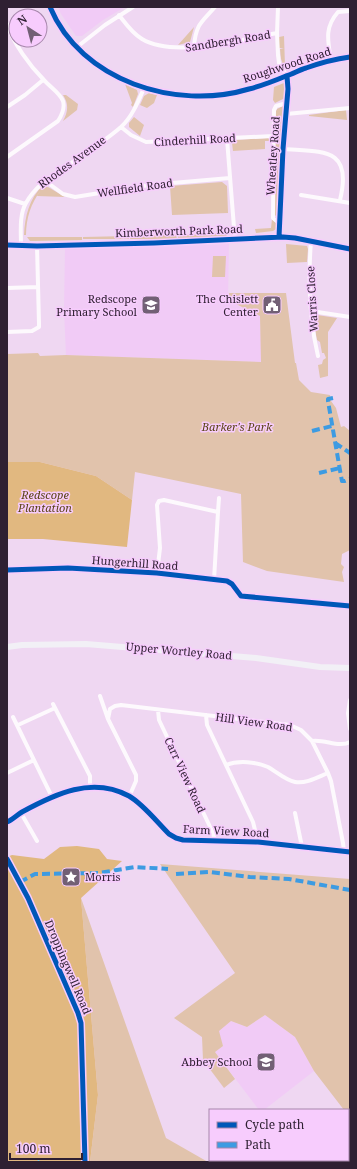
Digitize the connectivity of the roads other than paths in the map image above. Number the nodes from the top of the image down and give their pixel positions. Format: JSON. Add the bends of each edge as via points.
{"nodes":[{"id":1,"x":50,"y":7,"type":"edge"},
{"id":2,"x":133,"y":7,"type":"edge"},
{"id":3,"x":215,"y":7,"type":"edge"},
{"id":4,"x":278,"y":7,"type":"edge"},
{"id":5,"x":350,"y":11,"type":"edge"},
{"id":6,"x":119,"y":15,"type":"junction"},
{"id":7,"x":7,"y":24,"type":"edge"},
{"id":8,"x":277,"y":33,"type":"junction"},
{"id":9,"x":194,"y":46,"type":"junction"},
{"id":10,"x":77,"y":47,"type":"junction"},
{"id":11,"x":350,"y":57,"type":"edge"},
{"id":12,"x":330,"y":60,"type":"junction"},
{"id":13,"x":287,"y":76,"type":"junction"},
{"id":14,"x":43,"y":80,"type":"junction"},
{"id":15,"x":144,"y":88,"type":"junction"},
{"id":16,"x":287,"y":103,"type":"junction"},
{"id":17,"x":7,"y":107,"type":"edge"},
{"id":18,"x":350,"y":108,"type":"edge"},
{"id":19,"x":286,"y":114,"type":"junction"},
{"id":20,"x":121,"y":127,"type":"junction"},
{"id":21,"x":273,"y":136,"type":"junction"},
{"id":22,"x":227,"y":138,"type":"junction"},
{"id":23,"x":283,"y":149,"type":"junction"},
{"id":24,"x":7,"y":157,"type":"edge"},
{"id":25,"x":230,"y":178,"type":"junction"},
{"id":26,"x":44,"y":180,"type":"junction"},
{"id":27,"x":302,"y":195,"type":"dead end"},
{"id":28,"x":7,"y":198,"type":"edge"},
{"id":29,"x":340,"y":200,"type":"junction"},
{"id":30,"x":350,"y":202,"type":"edge"},
{"id":31,"x":25,"y":204,"type":"junction"},
{"id":32,"x":279,"y":223,"type":"junction"},
{"id":33,"x":279,"y":237,"type":"junction"},
{"id":34,"x":235,"y":240,"type":"junction"},
{"id":35,"x":311,"y":241,"type":"junction"},
{"id":36,"x":7,"y":245,"type":"edge"},
{"id":37,"x":21,"y":245,"type":"junction"},
{"id":38,"x":37,"y":246,"type":"junction"},
{"id":39,"x":350,"y":249,"type":"edge"},
{"id":40,"x":38,"y":287,"type":"junction"},
{"id":41,"x":7,"y":288,"type":"edge"},
{"id":42,"x":311,"y":311,"type":"junction"},
{"id":43,"x":350,"y":317,"type":"edge"},
{"id":44,"x":7,"y":332,"type":"edge"},
{"id":45,"x":318,"y":356,"type":"dead end"},
{"id":46,"x":219,"y":498,"type":"dead end"},
{"id":47,"x":218,"y":512,"type":"junction"},
{"id":48,"x":7,"y":570,"type":"edge"},
{"id":49,"x":157,"y":573,"type":"junction"},
{"id":50,"x":214,"y":580,"type":"junction"},
{"id":51,"x":350,"y":606,"type":"edge"},
{"id":52,"x":7,"y":647,"type":"edge"},
{"id":53,"x":350,"y":668,"type":"edge"},
{"id":54,"x":100,"y":696,"type":"dead end"},
{"id":55,"x":350,"y":700,"type":"edge"},
{"id":56,"x":158,"y":710,"type":"junction"},
{"id":57,"x":206,"y":715,"type":"junction"},
{"id":58,"x":13,"y":717,"type":"dead end"},
{"id":59,"x":108,"y":719,"type":"junction"},
{"id":60,"x":18,"y":725,"type":"junction"},
{"id":61,"x":350,"y":730,"type":"edge"},
{"id":62,"x":312,"y":741,"type":"junction"},
{"id":63,"x":350,"y":742,"type":"edge"},
{"id":64,"x":34,"y":760,"type":"junction"},
{"id":65,"x":226,"y":765,"type":"junction"},
{"id":66,"x":7,"y":772,"type":"edge"},
{"id":67,"x":328,"y":773,"type":"junction"},
{"id":68,"x":90,"y":787,"type":"junction"},
{"id":69,"x":52,"y":797,"type":"junction"},
{"id":70,"x":129,"y":797,"type":"junction"},
{"id":71,"x":21,"y":813,"type":"junction"},
{"id":72,"x":296,"y":813,"type":"dead end"},
{"id":73,"x":7,"y":822,"type":"edge"},
{"id":74,"x":36,"y":841,"type":"dead end"},
{"id":75,"x":215,"y":841,"type":"junction"},
{"id":76,"x":258,"y":842,"type":"junction"},
{"id":77,"x":302,"y":847,"type":"junction"},
{"id":78,"x":344,"y":851,"type":"junction"},
{"id":79,"x":350,"y":852,"type":"edge"},
{"id":80,"x":7,"y":859,"type":"edge"},
{"id":81,"x":85,"y":1162,"type":"edge"}],
"edges":[{"from":1,"to":10,"type":"street","name":"Roughwood Road","via":[[55,19]]},
{"from":2,"to":6,"type":"street"},
{"from":3,"to":9,"type":"street","via":[[195,31]]},
{"from":4,"to":8,"type":"street"},
{"from":5,"to":12,"type":"street","via":[[338,12],[327,30]]},
{"from":6,"to":9,"type":"street","name":"Sandbergh Road","via":[[134,34],[156,46]]},
{"from":6,"to":10,"type":"street"},
{"from":7,"to":14,"type":"street","via":[[25,57]]},
{"from":8,"to":9,"type":"street","name":"Sandbergh Road"},
{"from":8,"to":13,"type":"street","via":[[279,63]]},
{"from":10,"to":15,"type":"street","name":"Roughwood Road","via":[[102,68]]},
{"from":11,"to":12,"type":"street","name":"Roughwood Road"},
{"from":12,"to":13,"type":"street","name":"Roughwood Road"},
{"from":13,"to":15,"type":"street","name":"Roughwood Road","via":[[248,90],[212,96],[176,95]]},
{"from":13,"to":16,"type":"street","name":"Wheatley Road"},
{"from":14,"to":17,"type":"street"},
{"from":14,"to":24,"type":"street","via":[[63,101],[62,115],[58,121]]},
{"from":15,"to":20,"type":"street","name":"Rhodes Avenue","via":[[132,114]]},
{"from":16,"to":19,"type":"street","name":"Wheatley Road"},
{"from":16,"to":21,"type":"street","name":"Wheatley Road","via":[[276,106],[274,110]]},
{"from":18,"to":19,"type":"street"},
{"from":19,"to":23,"type":"street","name":"Wheatley Road"},
{"from":20,"to":22,"type":"street","name":"Cinderhill Road","via":[[146,142]]},
{"from":20,"to":26,"type":"street","name":"Rhodes Avenue"},
{"from":21,"to":22,"type":"street","name":"Cinderhill Road"},
{"from":21,"to":32,"type":"street","name":"Wheatley Road","via":[[273,218]]},
{"from":22,"to":25,"type":"street"},
{"from":23,"to":29,"type":"street","via":[[324,152],[336,158],[344,176]]},
{"from":23,"to":32,"type":"street","name":"Wheatley Road"},
{"from":25,"to":26,"type":"street","name":"Wellfield Road","via":[[149,185],[75,197],[63,194]]},
{"from":25,"to":34,"type":"street"},
{"from":26,"to":31,"type":"street","name":"Rhodes Avenue"},
{"from":27,"to":29,"type":"street"},
{"from":28,"to":31,"type":"street"},
{"from":29,"to":30,"type":"street"},
{"from":31,"to":37,"type":"street","name":"Rhodes Avenue"},
{"from":32,"to":33,"type":"street","name":"Wheatley Road"},
{"from":33,"to":34,"type":"street","name":"Kimberworth Park Road"},
{"from":33,"to":35,"type":"street","name":"Kimberworth Park Road"},
{"from":34,"to":38,"type":"street","name":"Kimberworth Park Road"},
{"from":35,"to":39,"type":"street","name":"Kimberworth Park Road"},
{"from":35,"to":42,"type":"street","name":"Warris Close"},
{"from":36,"to":37,"type":"street","name":"Kimberworth Park Road"},
{"from":37,"to":38,"type":"street","name":"Kimberworth Park Road"},
{"from":38,"to":40,"type":"street"},
{"from":40,"to":41,"type":"street"},
{"from":40,"to":44,"type":"street","via":[[38,327],[32,331]]},
{"from":42,"to":43,"type":"street"},
{"from":42,"to":45,"type":"street","name":"Warris Close"},
{"from":46,"to":47,"type":"street"},
{"from":47,"to":49,"type":"street","via":[[159,501],[157,505],[160,548]]},
{"from":47,"to":50,"type":"street"},
{"from":48,"to":49,"type":"street","name":"Hungerhill Road","via":[[68,568]]},
{"from":49,"to":50,"type":"street","name":"Hungerhill Road"},
{"from":50,"to":51,"type":"street","name":"Hungerhill Road","via":[[232,584],[242,596]]},
{"from":52,"to":53,"type":"main road","name":"Upper Wortley Road","via":[[86,644]]},
{"from":54,"to":59,"type":"street"},
{"from":55,"to":61,"type":"street"},
{"from":56,"to":57,"type":"street","name":"Hill View Road"},
{"from":56,"to":59,"type":"street","name":"Hill View Road","via":[[114,706],[110,709]]},
{"from":56,"to":75,"type":"street","name":"Carr View Road","via":[[159,720]]},
{"from":57,"to":62,"type":"street","name":"Hill View Road","via":[[290,725],[301,730]]},
{"from":57,"to":65,"type":"street","via":[[207,725]]},
{"from":58,"to":60,"type":"street"},
{"from":59,"to":70,"type":"street","via":[[136,775]]},
{"from":60,"to":64,"type":"street"},
{"from":60,"to":68,"type":"street","via":[[54,706],[90,776]]},
{"from":62,"to":63,"type":"street","via":[[322,740],[340,744]]},
{"from":62,"to":67,"type":"street","name":"Hill View Road"},
{"from":64,"to":66,"type":"street"},
{"from":64,"to":69,"type":"street"},
{"from":65,"to":67,"type":"street","via":[[242,762],[261,765],[295,782],[303,782]]},
{"from":65,"to":76,"type":"street","via":[[253,822]]},
{"from":67,"to":78,"type":"street","name":"Hill View Road"},
{"from":68,"to":69,"type":"street","name":"Farm View Road","via":[[64,791]]},
{"from":68,"to":70,"type":"street","name":"Farm View Road","via":[[106,789]]},
{"from":69,"to":71,"type":"street","name":"Farm View Road"},
{"from":70,"to":75,"type":"street","name":"Farm View Road","via":[[176,838]]},
{"from":71,"to":73,"type":"street","name":"Farm View Road"},
{"from":71,"to":74,"type":"street"},
{"from":72,"to":77,"type":"street"},
{"from":75,"to":76,"type":"street","name":"Farm View Road"},
{"from":76,"to":77,"type":"street","name":"Farm View Road"},
{"from":77,"to":78,"type":"street","name":"Farm View Road"},
{"from":78,"to":79,"type":"street","name":"Farm View Road"},
{"from":80,"to":81,"type":"street","name":"Droppingwell Road","via":[[23,887],[78,1013]]}]}
